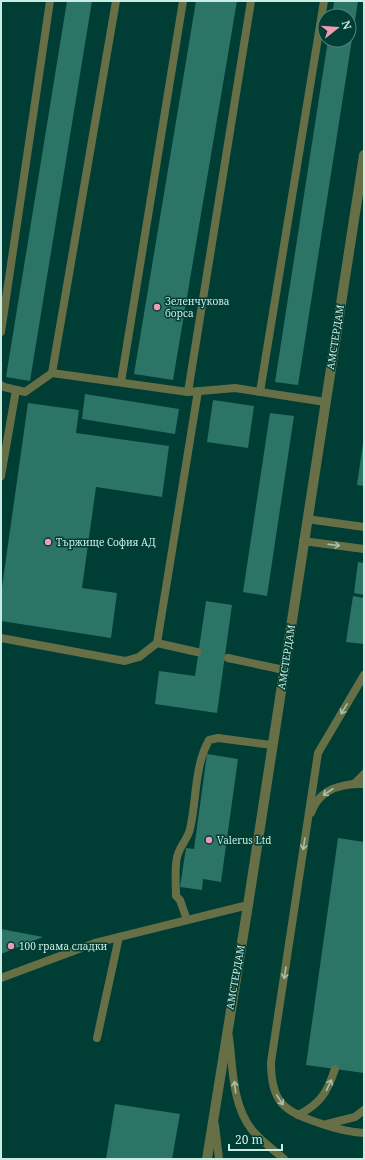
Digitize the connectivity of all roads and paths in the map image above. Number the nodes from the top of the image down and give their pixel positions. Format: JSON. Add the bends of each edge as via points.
{"nodes":[{"id":1,"x":50,"y":1,"type":"edge"},
{"id":2,"x":116,"y":1,"type":"edge"},
{"id":3,"x":183,"y":1,"type":"edge"},
{"id":4,"x":251,"y":1,"type":"edge"},
{"id":5,"x":324,"y":1,"type":"edge"},
{"id":6,"x":364,"y":155,"type":"edge"},
{"id":7,"x":1,"y":332,"type":"edge"},
{"id":8,"x":52,"y":373,"type":"junction"},
{"id":9,"x":121,"y":382,"type":"junction"},
{"id":10,"x":1,"y":385,"type":"edge"},
{"id":11,"x":16,"y":390,"type":"junction"},
{"id":12,"x":198,"y":391,"type":"junction"},
{"id":13,"x":188,"y":392,"type":"junction"},
{"id":14,"x":260,"y":392,"type":"junction"},
{"id":15,"x":325,"y":402,"type":"junction"},
{"id":16,"x":1,"y":476,"type":"edge"},
{"id":17,"x":307,"y":519,"type":"junction"},
{"id":18,"x":364,"y":527,"type":"edge"},
{"id":19,"x":303,"y":541,"type":"junction"},
{"id":20,"x":364,"y":549,"type":"edge"},
{"id":21,"x":1,"y":638,"type":"edge"},
{"id":22,"x":157,"y":643,"type":"junction"},
{"id":23,"x":197,"y":652,"type":"dead end"},
{"id":24,"x":228,"y":658,"type":"dead end"},
{"id":25,"x":284,"y":670,"type":"junction"},
{"id":26,"x":364,"y":675,"type":"edge"},
{"id":27,"x":272,"y":745,"type":"junction"},
{"id":28,"x":364,"y":774,"type":"edge"},
{"id":29,"x":355,"y":783,"type":"junction"},
{"id":30,"x":364,"y":784,"type":"edge"},
{"id":31,"x":308,"y":822,"type":"junction"},
{"id":32,"x":248,"y":905,"type":"junction"},
{"id":33,"x":187,"y":920,"type":"junction"},
{"id":34,"x":119,"y":937,"type":"junction"},
{"id":35,"x":1,"y":978,"type":"edge"},
{"id":36,"x":227,"y":1026,"type":"junction"},
{"id":37,"x":97,"y":1038,"type":"dead end"},
{"id":38,"x":335,"y":1069,"type":"dead end"},
{"id":39,"x":364,"y":1110,"type":"edge"},
{"id":40,"x":213,"y":1116,"type":"junction"},
{"id":41,"x":298,"y":1116,"type":"junction"},
{"id":42,"x":324,"y":1124,"type":"junction"},
{"id":43,"x":364,"y":1128,"type":"edge"},
{"id":44,"x":355,"y":1132,"type":"junction"},
{"id":45,"x":364,"y":1133,"type":"edge"},
{"id":46,"x":207,"y":1159,"type":"edge"},
{"id":47,"x":219,"y":1159,"type":"edge"},
{"id":48,"x":284,"y":1159,"type":"edge"}],
"edges":[{"from":1,"to":7,"type":"lane"},
{"from":2,"to":8,"type":"lane"},
{"from":3,"to":9,"type":"lane"},
{"from":4,"to":13,"type":"lane"},
{"from":5,"to":14,"type":"lane"},
{"from":6,"to":15,"type":"street","name":"АМСТЕРДАМ"},
{"from":8,"to":9,"type":"lane"},
{"from":8,"to":11,"type":"lane","via":[[25,392]]},
{"from":9,"to":13,"type":"lane"},
{"from":10,"to":11,"type":"lane"},
{"from":11,"to":16,"type":"lane"},
{"from":12,"to":13,"type":"lane"},
{"from":12,"to":14,"type":"lane","via":[[235,388]]},
{"from":12,"to":22,"type":"lane"},
{"from":14,"to":15,"type":"lane"},
{"from":15,"to":17,"type":"street","name":"АМСТЕРДАМ"},
{"from":17,"to":18,"type":"lane"},
{"from":17,"to":19,"type":"street","name":"АМСТЕРДАМ"},
{"from":19,"to":20,"type":"lane","one_way":true},
{"from":19,"to":25,"type":"street","name":"АМСТЕРДАМ"},
{"from":21,"to":22,"type":"lane","via":[[125,661],[139,656]]},
{"from":22,"to":23,"type":"lane"},
{"from":24,"to":25,"type":"lane"},
{"from":25,"to":27,"type":"street","name":"АМСТЕРДАМ"},
{"from":26,"to":31,"type":"lane","one_way":true,"via":[[318,753]]},
{"from":27,"to":32,"type":"street","name":"АМСТЕРДАМ"},
{"from":27,"to":33,"type":"lane","via":[[218,738],[209,740],[204,748],[190,831],[178,854],[176,874],[176,896]]},
{"from":28,"to":29,"type":"lane"},
{"from":29,"to":30,"type":"lane"},
{"from":29,"to":31,"type":"lane","one_way":true,"via":[[335,787],[322,796],[313,808]]},
{"from":31,"to":41,"type":"lane","one_way":true,"via":[[271,1062],[273,1087],[285,1107]]},
{"from":32,"to":33,"type":"lane"},
{"from":32,"to":36,"type":"street","name":"АМСТЕРДАМ"},
{"from":33,"to":34,"type":"lane"},
{"from":34,"to":35,"type":"lane","via":[[95,943]]},
{"from":34,"to":37,"type":"lane"},
{"from":36,"to":40,"type":"street","name":"АМСТЕРДАМ"},
{"from":48,"to":36,"type":"lane","one_way":true,"via":[[253,1131],[239,1107]]},
{"from":41,"to":38,"type":"lane","one_way":true,"via":[[317,1104],[325,1094]]},
{"from":39,"to":42,"type":"lane","via":[[355,1117]]},
{"from":40,"to":46,"type":"street","name":"АМСТЕРДАМ"},
{"from":40,"to":47,"type":"lane"},
{"from":41,"to":42,"type":"lane"},
{"from":42,"to":44,"type":"lane"},
{"from":43,"to":44,"type":"lane"},
{"from":44,"to":45,"type":"lane"}]}
